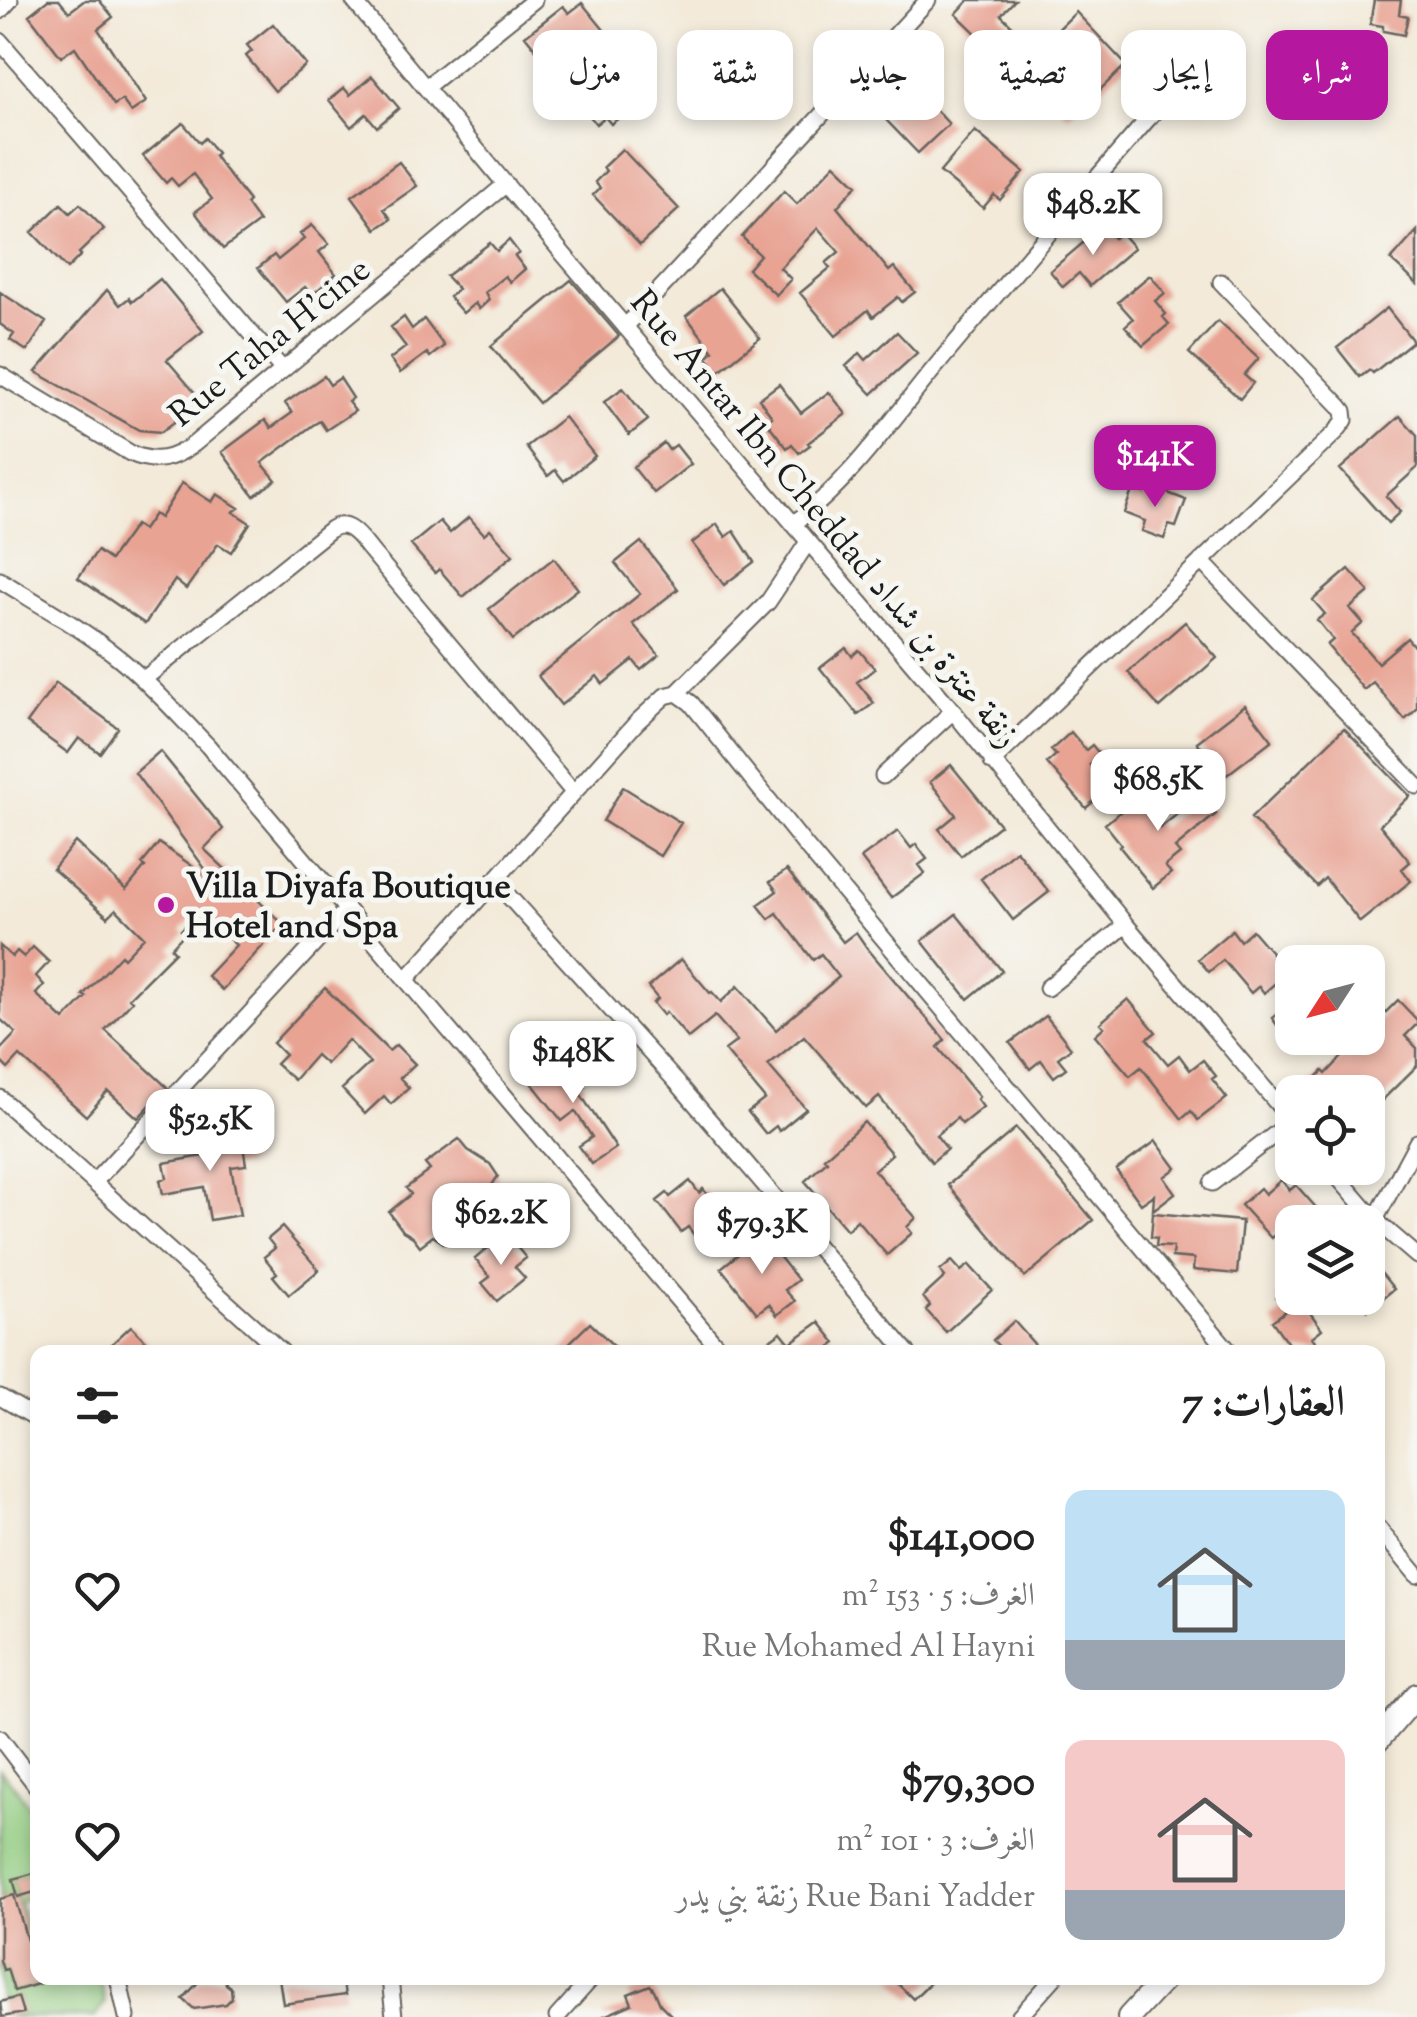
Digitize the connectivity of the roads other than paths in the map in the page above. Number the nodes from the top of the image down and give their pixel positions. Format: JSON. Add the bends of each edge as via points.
{"nodes":[{"id":1,"x":10,"y":0,"type":"edge"},
{"id":2,"x":353,"y":0,"type":"edge"},
{"id":3,"x":534,"y":0,"type":"edge"},
{"id":4,"x":928,"y":0,"type":"edge"},
{"id":5,"x":0,"y":12,"type":"edge"},
{"id":6,"x":0,"y":41,"type":"edge"},
{"id":7,"x":426,"y":87,"type":"junction"},
{"id":8,"x":1148,"y":120,"type":"edge"},
{"id":9,"x":506,"y":184,"type":"junction"},
{"id":10,"x":1221,"y":282,"type":"dead end"},
{"id":11,"x":625,"y":327,"type":"junction"},
{"id":12,"x":282,"y":370,"type":"junction"},
{"id":13,"x":0,"y":375,"type":"edge"},
{"id":14,"x":793,"y":524,"type":"junction"},
{"id":15,"x":808,"y":542,"type":"junction"},
{"id":16,"x":1201,"y":561,"type":"junction"},
{"id":17,"x":0,"y":580,"type":"edge"},
{"id":18,"x":144,"y":679,"type":"junction"},
{"id":19,"x":677,"y":693,"type":"junction"},
{"id":20,"x":953,"y":711,"type":"junction"},
{"id":21,"x":992,"y":762,"type":"junction"},
{"id":22,"x":882,"y":776,"type":"dead end"},
{"id":23,"x":1414,"y":778,"type":"edge"},
{"id":24,"x":573,"y":792,"type":"junction"},
{"id":25,"x":494,"y":880,"type":"junction"},
{"id":26,"x":346,"y":910,"type":"junction"},
{"id":27,"x":1126,"y":924,"type":"junction"},
{"id":28,"x":406,"y":980,"type":"junction"},
{"id":29,"x":1048,"y":988,"type":"dead end"},
{"id":30,"x":0,"y":1098,"type":"edge"},
{"id":31,"x":1275,"y":1101,"type":"edge"},
{"id":32,"x":1275,"y":1134,"type":"edge"},
{"id":33,"x":1417,"y":1142,"type":"edge"},
{"id":34,"x":94,"y":1182,"type":"junction"},
{"id":35,"x":1212,"y":1182,"type":"dead end"},
{"id":36,"x":1345,"y":1185,"type":"edge"},
{"id":37,"x":1362,"y":1205,"type":"edge"},
{"id":38,"x":1383,"y":1205,"type":"edge"},
{"id":39,"x":1385,"y":1229,"type":"edge"},
{"id":40,"x":1417,"y":1256,"type":"edge"},
{"id":41,"x":262,"y":1345,"type":"edge"},
{"id":42,"x":716,"y":1345,"type":"edge"},
{"id":43,"x":902,"y":1345,"type":"edge"},
{"id":44,"x":1224,"y":1345,"type":"edge"},
{"id":45,"x":0,"y":1397,"type":"edge"},
{"id":46,"x":30,"y":1414,"type":"edge"},
{"id":47,"x":1385,"y":1537,"type":"edge"},
{"id":48,"x":1417,"y":1576,"type":"edge"},
{"id":49,"x":1417,"y":1696,"type":"edge"},
{"id":50,"x":1385,"y":1732,"type":"edge"},
{"id":51,"x":0,"y":1738,"type":"edge"},
{"id":52,"x":30,"y":1777,"type":"edge"},
{"id":53,"x":120,"y":1985,"type":"edge"},
{"id":54,"x":391,"y":1985,"type":"edge"},
{"id":55,"x":586,"y":1985,"type":"edge"},
{"id":56,"x":1048,"y":1985,"type":"edge"},
{"id":57,"x":1159,"y":1985,"type":"edge"},
{"id":58,"x":127,"y":2017,"type":"edge"},
{"id":59,"x":394,"y":2017,"type":"edge"},
{"id":60,"x":557,"y":2017,"type":"edge"},
{"id":61,"x":1019,"y":2017,"type":"edge"},
{"id":62,"x":1129,"y":2017,"type":"edge"}],
"edges":[{"from":1,"to":5,"type":"street"},
{"from":2,"to":7,"type":"street","name":"Rue Antar Ibn Cheddad زنقة عنترة بن شداد"},
{"from":3,"to":7,"type":"street"},
{"from":4,"to":11,"type":"street"},
{"from":6,"to":12,"type":"street"},
{"from":7,"to":9,"type":"street","name":"Rue Antar Ibn Cheddad زنقة عنترة بن شداد"},
{"from":8,"to":14,"type":"street","via":[[878,440]]},
{"from":9,"to":11,"type":"street","name":"Rue Antar Ibn Cheddad زنقة عنترة بن شداد"},
{"from":9,"to":12,"type":"street","name":"Rue Taha H'cine"},
{"from":10,"to":16,"type":"street","via":[[1342,408],[1345,420]]},
{"from":11,"to":14,"type":"street","name":"Rue Antar Ibn Cheddad زنقة عنترة بن شداد"},
{"from":12,"to":13,"type":"street","name":"Rue Taha H'cine","via":[[194,444],[158,460],[130,454]]},
{"from":14,"to":15,"type":"street","name":"Rue Antar Ibn Cheddad زنقة عنترة بن شداد"},
{"from":15,"to":19,"type":"street","via":[[768,602]]},
{"from":15,"to":20,"type":"street","name":"Rue Antar Ibn Cheddad زنقة عنترة بن شداد"},
{"from":16,"to":21,"type":"street"},
{"from":16,"to":23,"type":"street"},
{"from":17,"to":18,"type":"street"},
{"from":18,"to":24,"type":"street","via":[[331,530],[347,526]]},
{"from":18,"to":26,"type":"street"},
{"from":19,"to":24,"type":"street","via":[[658,702]]},
{"from":19,"to":44,"type":"street"},
{"from":20,"to":21,"type":"street","name":"Rue Antar Ibn Cheddad زنقة عنترة بن شداد"},
{"from":20,"to":22,"type":"street"},
{"from":21,"to":27,"type":"street","name":"Rue Antar Ibn Cheddad زنقة عنترة بن شداد"},
{"from":24,"to":25,"type":"street"},
{"from":25,"to":28,"type":"street"},
{"from":25,"to":43,"type":"street"},
{"from":26,"to":28,"type":"street"},
{"from":26,"to":34,"type":"street"},
{"from":27,"to":29,"type":"street"},
{"from":27,"to":31,"type":"street","name":"Rue Antar Ibn Cheddad زنقة عنترة بن شداد"},
{"from":28,"to":42,"type":"street"},
{"from":30,"to":34,"type":"street"},
{"from":32,"to":35,"type":"street"},
{"from":33,"to":38,"type":"street"},
{"from":34,"to":41,"type":"street"},
{"from":36,"to":37,"type":"street"},
{"from":39,"to":40,"type":"street"},
{"from":45,"to":46,"type":"street"},
{"from":47,"to":48,"type":"street"},
{"from":49,"to":50,"type":"main road"},
{"from":51,"to":52,"type":"street"},
{"from":53,"to":58,"type":"street"},
{"from":54,"to":59,"type":"street"},
{"from":55,"to":60,"type":"street"},
{"from":56,"to":61,"type":"street"},
{"from":57,"to":62,"type":"main road"}]}
